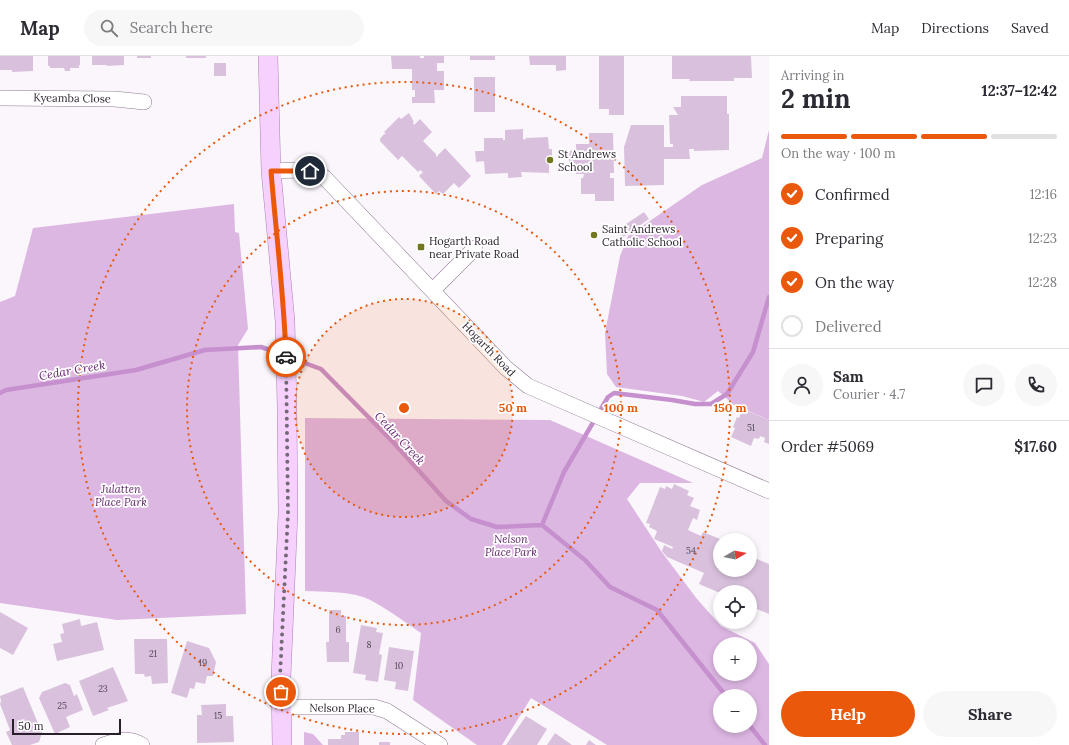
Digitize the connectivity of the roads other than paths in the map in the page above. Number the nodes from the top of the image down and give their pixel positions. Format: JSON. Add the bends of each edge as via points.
{"nodes":[{"id":1,"x":268,"y":56,"type":"edge"},
{"id":2,"x":0,"y":98,"type":"edge"},
{"id":3,"x":144,"y":102,"type":"dead end"},
{"id":4,"x":271,"y":171,"type":"junction"},
{"id":5,"x":475,"y":248,"type":"dead end"},
{"id":6,"x":433,"y":290,"type":"junction"},
{"id":7,"x":769,"y":491,"type":"edge"},
{"id":8,"x":281,"y":707,"type":"junction"},
{"id":9,"x":103,"y":745,"type":"edge"},
{"id":10,"x":142,"y":745,"type":"edge"},
{"id":11,"x":282,"y":745,"type":"edge"},
{"id":12,"x":440,"y":745,"type":"edge"}],
"edges":[{"from":1,"to":4,"type":"main road"},
{"from":2,"to":3,"type":"street","name":"Kyeamba Close","via":[[115,99]]},
{"from":4,"to":6,"type":"street","name":"Hogarth Road","via":[[310,171],[324,177]]},
{"from":4,"to":8,"type":"main road","via":[[285,321],[287,408],[288,513],[280,677]]},
{"from":5,"to":6,"type":"street"},
{"from":6,"to":7,"type":"street","name":"Hogarth Road","via":[[513,375],[532,388]]},
{"from":8,"to":11,"type":"main road"},
{"from":8,"to":12,"type":"street","name":"Nelson Place","via":[[374,707],[387,712]]},
{"from":9,"to":10,"type":"street","via":[[125,739]]}]}
